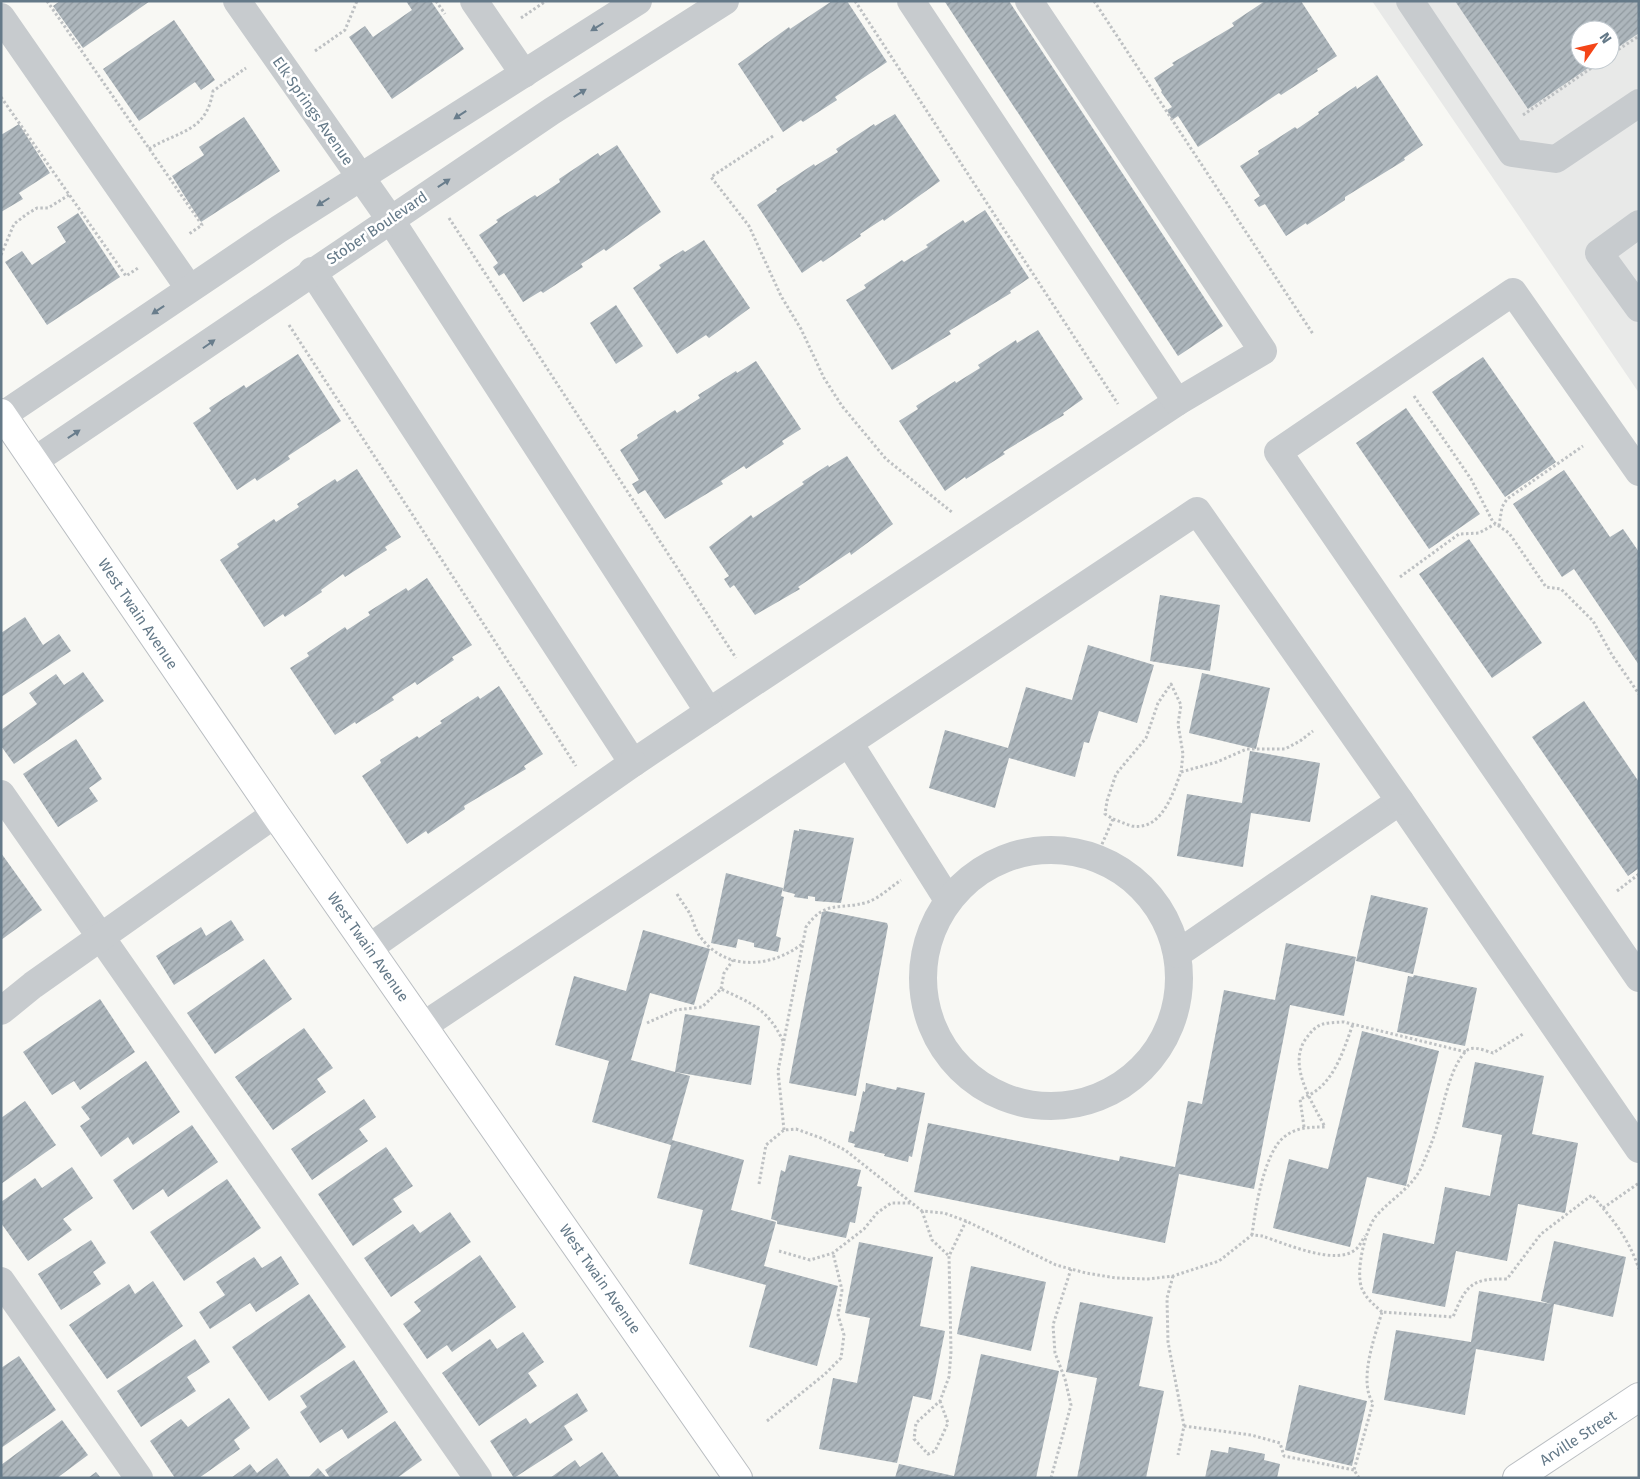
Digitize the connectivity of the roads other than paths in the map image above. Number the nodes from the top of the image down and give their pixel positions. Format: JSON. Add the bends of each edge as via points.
{"nodes":[{"id":1,"x":237,"y":1,"type":"edge"},
{"id":2,"x":474,"y":1,"type":"edge"},
{"id":3,"x":638,"y":1,"type":"edge"},
{"id":4,"x":724,"y":1,"type":"edge"},
{"id":5,"x":911,"y":1,"type":"edge"},
{"id":6,"x":1029,"y":1,"type":"edge"},
{"id":7,"x":1410,"y":1,"type":"edge"},
{"id":8,"x":1,"y":16,"type":"edge"},
{"id":9,"x":524,"y":74,"type":"junction"},
{"id":10,"x":1639,"y":102,"type":"edge"},
{"id":11,"x":360,"y":179,"type":"junction"},
{"id":12,"x":390,"y":219,"type":"junction"},
{"id":13,"x":1639,"y":224,"type":"edge"},
{"id":14,"x":312,"y":271,"type":"junction"},
{"id":15,"x":190,"y":288,"type":"junction"},
{"id":16,"x":1639,"y":308,"type":"edge"},
{"id":17,"x":1177,"y":402,"type":"junction"},
{"id":18,"x":2,"y":414,"type":"edge"},
{"id":19,"x":34,"y":461,"type":"junction"},
{"id":20,"x":1639,"y":472,"type":"edge"},
{"id":21,"x":709,"y":712,"type":"junction"},
{"id":22,"x":849,"y":743,"type":"junction"},
{"id":23,"x":633,"y":764,"type":"junction"},
{"id":24,"x":1,"y":794,"type":"edge"},
{"id":25,"x":1400,"y":801,"type":"junction"},
{"id":26,"x":275,"y":814,"type":"junction"},
{"id":27,"x":948,"y":900,"type":"junction"},
{"id":28,"x":101,"y":937,"type":"junction"},
{"id":29,"x":369,"y":948,"type":"junction"},
{"id":30,"x":1177,"y":954,"type":"junction"},
{"id":31,"x":1639,"y":978,"type":"edge"},
{"id":32,"x":1,"y":1011,"type":"edge"},
{"id":33,"x":423,"y":1026,"type":"junction"},
{"id":34,"x":1639,"y":1148,"type":"edge"},
{"id":35,"x":1,"y":1280,"type":"edge"},
{"id":36,"x":1639,"y":1397,"type":"edge"},
{"id":37,"x":139,"y":1478,"type":"edge"},
{"id":38,"x":478,"y":1478,"type":"edge"},
{"id":39,"x":738,"y":1478,"type":"edge"},
{"id":40,"x":1517,"y":1478,"type":"edge"}],
"edges":[{"from":1,"to":11,"type":"street","name":"Elk Springs Avenue"},
{"from":2,"to":9,"type":"street"},
{"from":3,"to":9,"type":"street","one_way":true},
{"from":12,"to":4,"type":"street","name":"Stober Boulevard","one_way":true},
{"from":5,"to":17,"type":"street"},
{"from":6,"to":17,"type":"street","via":[[1264,351]]},
{"from":7,"to":10,"type":"street","via":[[1512,153],[1556,159]]},
{"from":8,"to":15,"type":"street"},
{"from":9,"to":11,"type":"street","one_way":true},
{"from":11,"to":12,"type":"street","name":"Elk Springs Avenue"},
{"from":11,"to":15,"type":"street","one_way":true},
{"from":12,"to":14,"type":"street","name":"Stober Boulevard"},
{"from":12,"to":21,"type":"street","name":"Elk Springs Avenue"},
{"from":13,"to":16,"type":"street","via":[[1598,253]]},
{"from":19,"to":14,"type":"street","name":"Stober Boulevard","one_way":true},
{"from":14,"to":23,"type":"street"},
{"from":15,"to":18,"type":"street","one_way":true},
{"from":17,"to":21,"type":"street"},
{"from":18,"to":19,"type":"main road","name":"West Twain Avenue"},
{"from":19,"to":26,"type":"main road","name":"West Twain Avenue"},
{"from":20,"to":31,"type":"street","via":[[1513,292],[1278,452]]},
{"from":21,"to":23,"type":"street"},
{"from":22,"to":25,"type":"street","via":[[1198,510]]},
{"from":22,"to":27,"type":"street"},
{"from":22,"to":33,"type":"street"},
{"from":23,"to":29,"type":"street"},
{"from":24,"to":28,"type":"street"},
{"from":25,"to":30,"type":"street"},
{"from":25,"to":34,"type":"street"},
{"from":26,"to":28,"type":"street"},
{"from":26,"to":29,"type":"main road","name":"West Twain Avenue"},
{"from":27,"to":30,"type":"street","via":[[985,867],[1007,857],[1056,849],[1080,853],[1125,873],[1144,890],[1170,930]]},
{"from":27,"to":30,"type":"street","via":[[927,946],[923,971],[924,998],[931,1023],[959,1067],[979,1084],[1028,1104],[1080,1103],[1104,1094],[1144,1067],[1172,1018],[1179,978]]},
{"from":28,"to":32,"type":"street"},
{"from":28,"to":38,"type":"street"},
{"from":29,"to":33,"type":"main road","name":"West Twain Avenue"},
{"from":33,"to":39,"type":"main road","name":"West Twain Avenue"},
{"from":35,"to":37,"type":"street"},
{"from":36,"to":40,"type":"main road","name":"Arville Street"}]}
